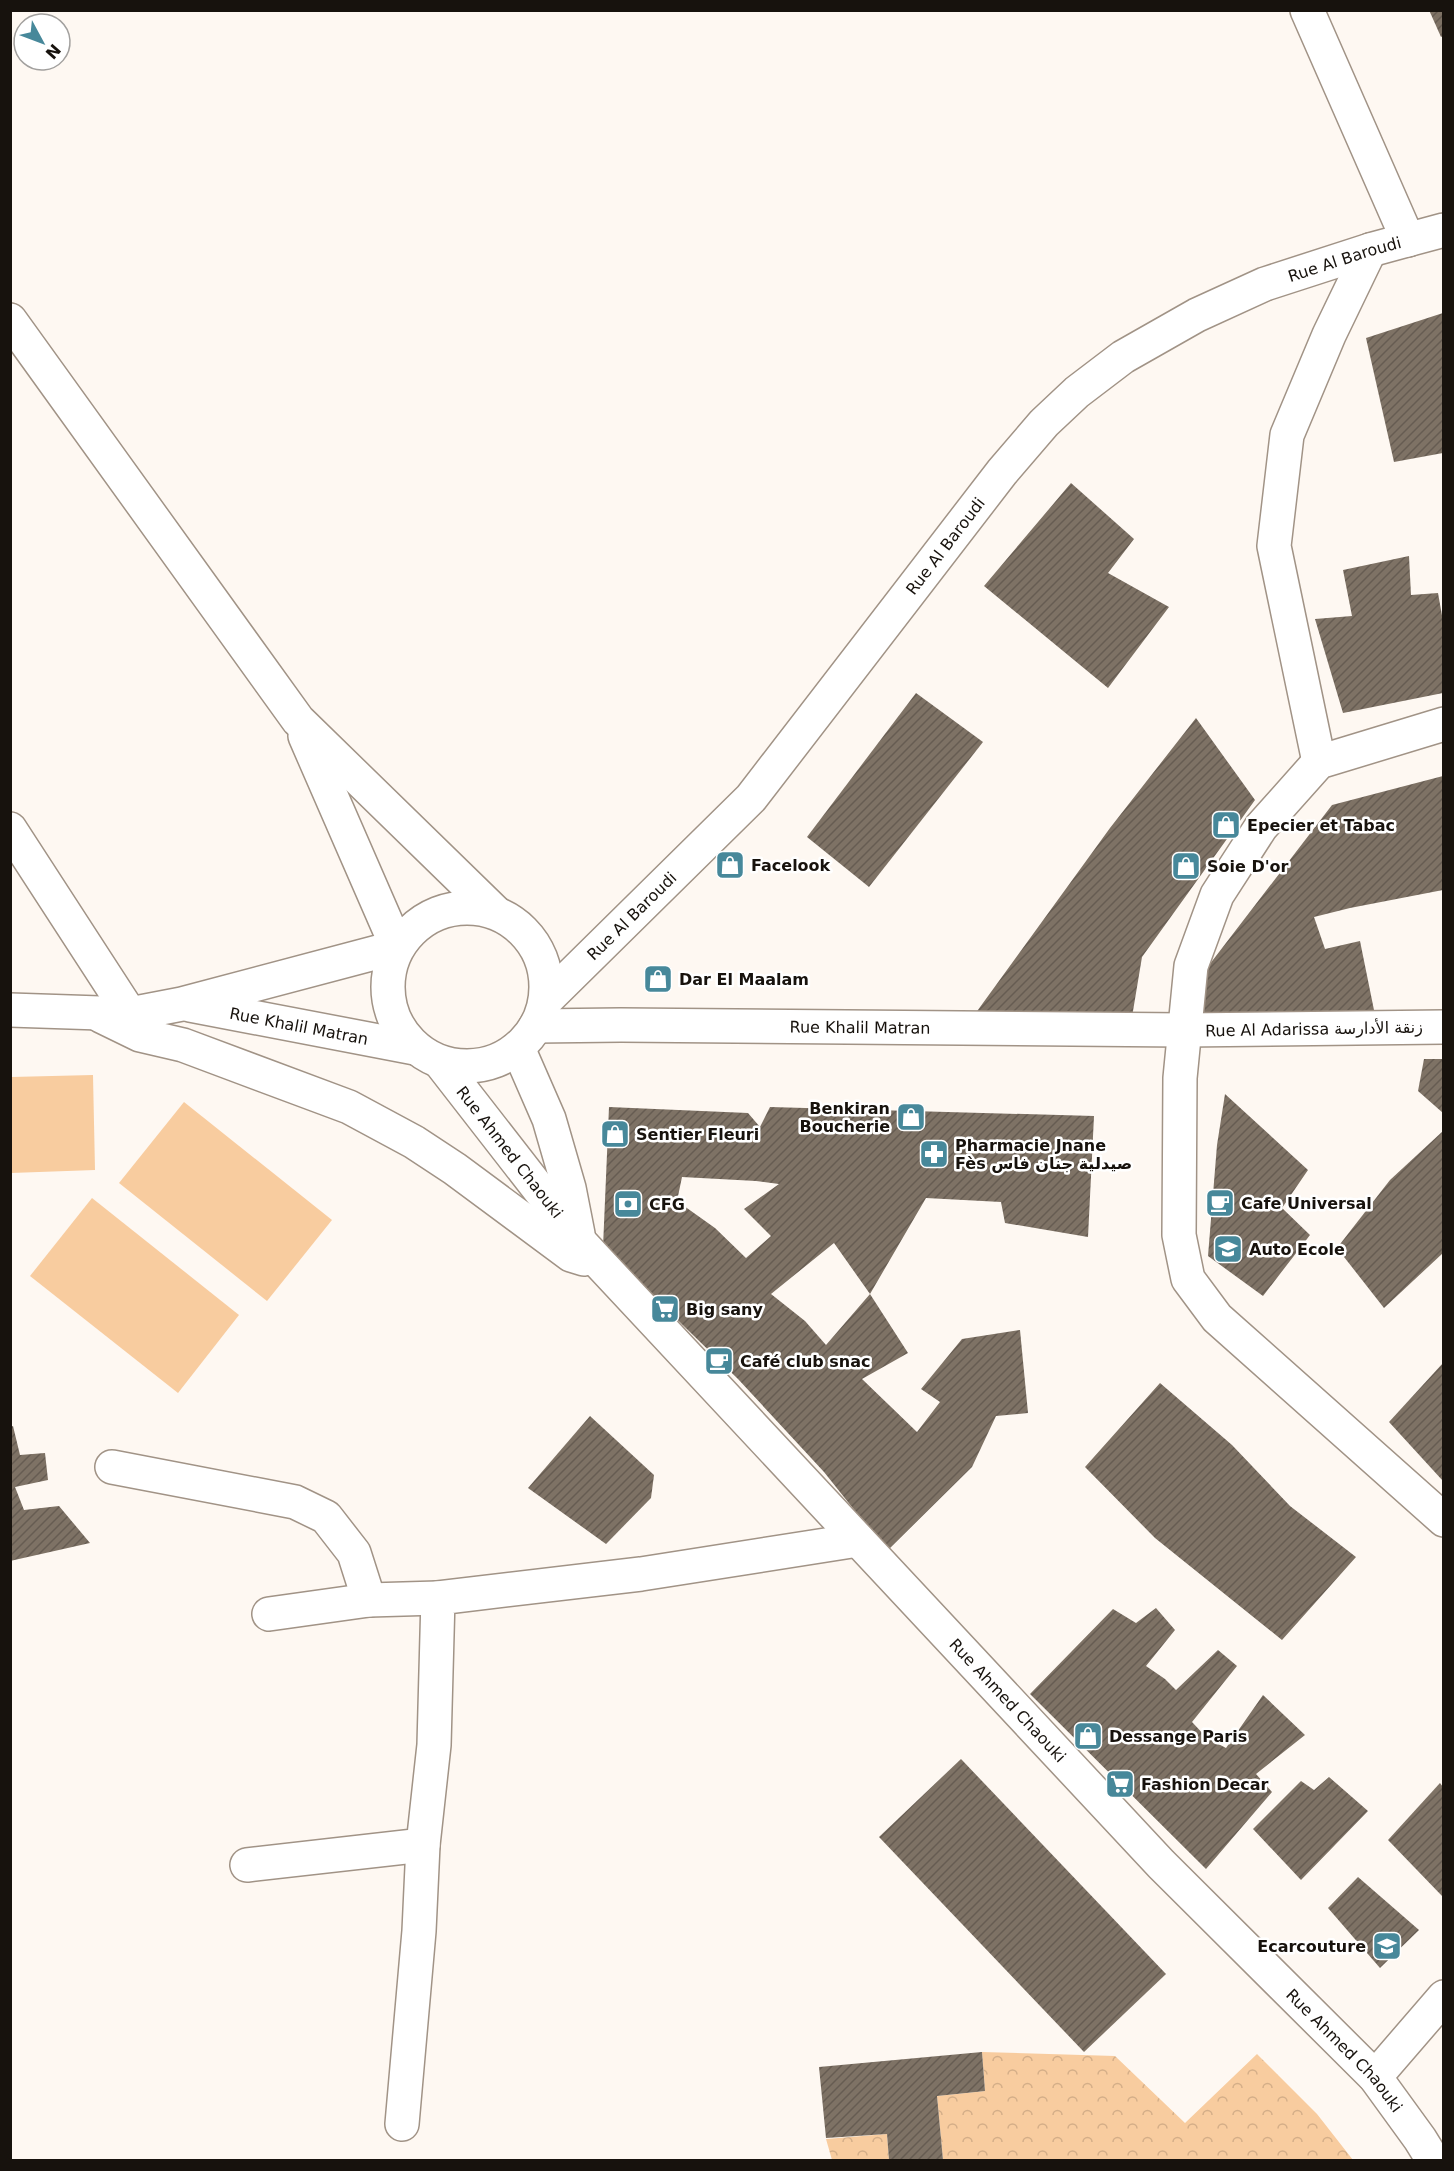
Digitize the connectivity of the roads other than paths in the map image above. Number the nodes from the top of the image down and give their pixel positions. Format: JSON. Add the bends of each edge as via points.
{"nodes":[{"id":1,"x":1307,"y":10,"type":"edge"},
{"id":2,"x":1443,"y":230,"type":"edge"},
{"id":3,"x":1408,"y":240,"type":"junction"},
{"id":4,"x":1370,"y":250,"type":"junction"},
{"id":5,"x":10,"y":320,"type":"edge"},
{"id":6,"x":298,"y":720,"type":"junction"},
{"id":7,"x":1443,"y":724,"type":"edge"},
{"id":8,"x":1319,"y":762,"type":"junction"},
{"id":9,"x":10,"y":829,"type":"edge"},
{"id":10,"x":494,"y":911,"type":"junction"},
{"id":11,"x":397,"y":947,"type":"junction"},
{"id":12,"x":182,"y":1004,"type":"junction"},
{"id":13,"x":10,"y":1010,"type":"edge"},
{"id":14,"x":92,"y":1011,"type":"junction"},
{"id":15,"x":130,"y":1014,"type":"junction"},
{"id":16,"x":533,"y":1025,"type":"junction"},
{"id":17,"x":1443,"y":1027,"type":"edge"},
{"id":18,"x":1184,"y":1030,"type":"junction"},
{"id":19,"x":428,"y":1055,"type":"junction"},
{"id":20,"x":580,"y":1242,"type":"junction"},
{"id":21,"x":603,"y":1267,"type":"junction"},
{"id":22,"x":112,"y":1467,"type":"dead end"},
{"id":23,"x":1443,"y":1520,"type":"edge"},
{"id":24,"x":858,"y":1540,"type":"junction"},
{"id":25,"x":438,"y":1598,"type":"junction"},
{"id":26,"x":369,"y":1600,"type":"junction"},
{"id":27,"x":269,"y":1614,"type":"dead end"},
{"id":28,"x":423,"y":1845,"type":"junction"},
{"id":29,"x":247,"y":1865,"type":"dead end"},
{"id":30,"x":1443,"y":1997,"type":"edge"},
{"id":31,"x":1375,"y":2077,"type":"junction"},
{"id":32,"x":402,"y":2124,"type":"dead end"},
{"id":33,"x":1433,"y":2160,"type":"edge"}],
"edges":[{"from":1,"to":3,"type":"street"},
{"from":2,"to":3,"type":"street","name":"Rue Al Baroudi"},
{"from":3,"to":4,"type":"street","name":"Rue Al Baroudi"},
{"from":4,"to":8,"type":"street","via":[[1287,435],[1274,546]]},
{"from":4,"to":16,"type":"street","name":"Rue Al Baroudi","via":[[1265,284],[1208,309],[1124,357],[1077,392],[1002,472],[751,798]]},
{"from":5,"to":6,"type":"street"},
{"from":6,"to":10,"type":"street"},
{"from":6,"to":11,"type":"street"},
{"from":7,"to":8,"type":"street"},
{"from":8,"to":18,"type":"street","via":[[1261,827],[1217,895],[1191,966]]},
{"from":9,"to":15,"type":"street"},
{"from":10,"to":11,"type":"street","via":[[467,907],[439,912],[415,926]]},
{"from":10,"to":16,"type":"street","via":[[518,925],[536,946],[546,972]]},
{"from":11,"to":12,"type":"street","name":"Rue Khalil Matran"},
{"from":11,"to":19,"type":"street","via":[[388,973],[388,1001],[397,1028]]},
{"from":12,"to":15,"type":"street","name":"Rue Khalil Matran"},
{"from":12,"to":19,"type":"street","name":"Rue Khalil Matran"},
{"from":13,"to":14,"type":"street","name":"Rue Khalil Matran"},
{"from":14,"to":15,"type":"street","name":"Rue Khalil Matran"},
{"from":14,"to":21,"type":"street","via":[[140,1035],[183,1045],[349,1107],[455,1169],[571,1255]]},
{"from":16,"to":18,"type":"street","name":"Rue Khalil Matran"},
{"from":16,"to":19,"type":"street","via":[[494,1062],[467,1067]]},
{"from":16,"to":20,"type":"street","name":"Rue Ahmed Chaouki","via":[[549,1119]]},
{"from":17,"to":18,"type":"street","name":"Rue Al Adarissa زنقة الأدارسة"},
{"from":18,"to":23,"type":"street","via":[[1179,1235],[1188,1280],[1217,1318]]},
{"from":19,"to":20,"type":"street","name":"Rue Ahmed Chaouki"},
{"from":20,"to":21,"type":"street","name":"Rue Ahmed Chaouki"},
{"from":21,"to":24,"type":"street","name":"Rue Ahmed Chaouki"},
{"from":22,"to":26,"type":"street","via":[[295,1502],[326,1517],[354,1553]]},
{"from":24,"to":25,"type":"street","via":[[641,1574]]},
{"from":24,"to":31,"type":"street","name":"Rue Ahmed Chaouki","via":[[1161,1864]]},
{"from":25,"to":26,"type":"street"},
{"from":25,"to":28,"type":"street","via":[[434,1745]]},
{"from":26,"to":27,"type":"street"},
{"from":28,"to":29,"type":"street"},
{"from":28,"to":32,"type":"street"},
{"from":30,"to":31,"type":"street"},
{"from":31,"to":33,"type":"street","name":"Rue Ahmed Chaouki"}]}
